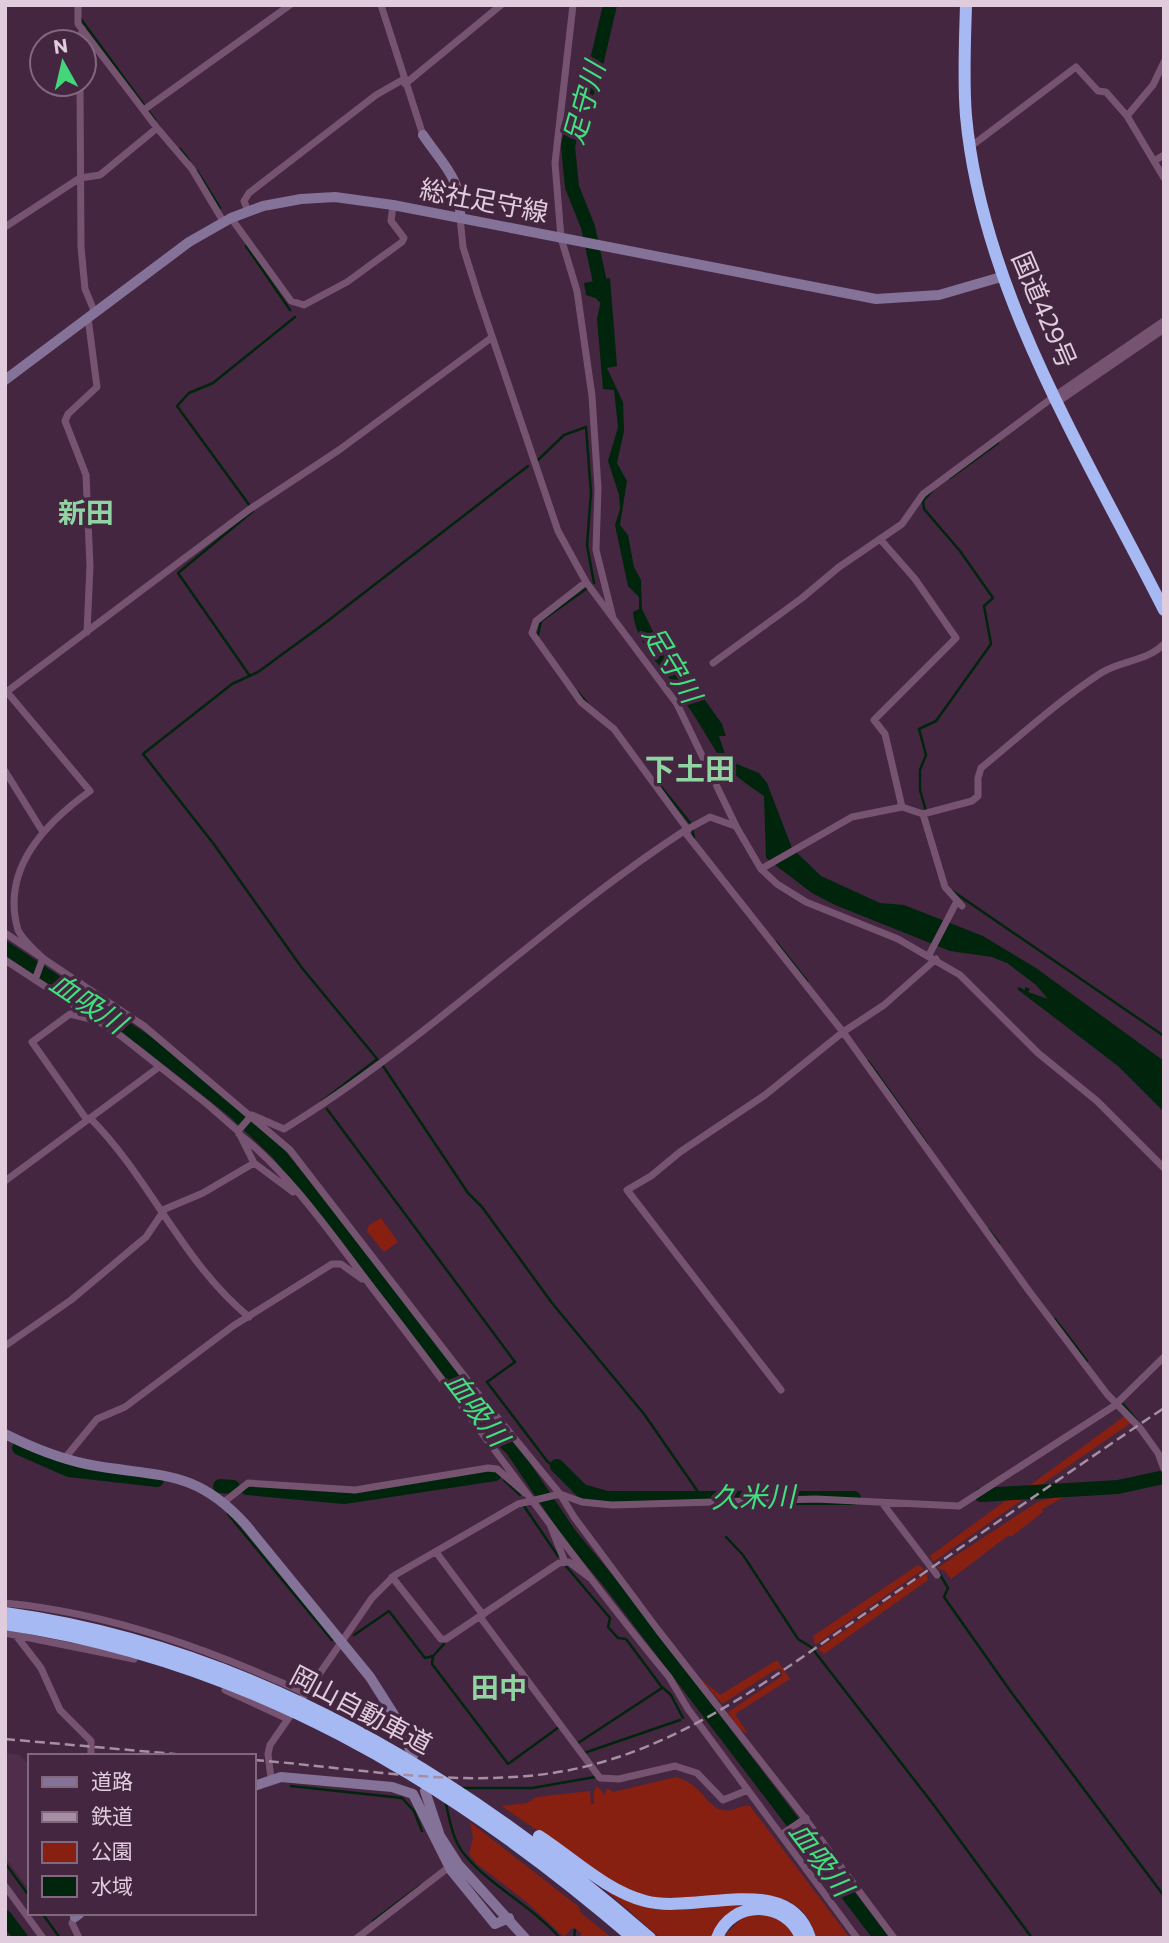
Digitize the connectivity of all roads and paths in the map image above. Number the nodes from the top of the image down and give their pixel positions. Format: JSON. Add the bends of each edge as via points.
{"nodes":[{"id":1,"x":78,"y":5,"type":"edge"},
{"id":2,"x":290,"y":5,"type":"edge"},
{"id":3,"x":381,"y":5,"type":"edge"},
{"id":4,"x":501,"y":5,"type":"edge"},
{"id":5,"x":573,"y":5,"type":"edge"},
{"id":6,"x":966,"y":5,"type":"edge"},
{"id":7,"x":82,"y":28,"type":"edge"},
{"id":8,"x":98,"y":49,"type":"edge"},
{"id":9,"x":1164,"y":62,"type":"edge"},
{"id":10,"x":404,"y":81,"type":"junction"},
{"id":11,"x":80,"y":98,"type":"edge"},
{"id":12,"x":146,"y":108,"type":"junction"},
{"id":13,"x":1127,"y":116,"type":"junction"},
{"id":14,"x":157,"y":128,"type":"junction"},
{"id":15,"x":423,"y":135,"type":"joint"},
{"id":16,"x":970,"y":147,"type":"junction"},
{"id":17,"x":1164,"y":155,"type":"edge"},
{"id":18,"x":1154,"y":161,"type":"junction"},
{"id":19,"x":80,"y":178,"type":"junction"},
{"id":20,"x":1164,"y":178,"type":"edge"},
{"id":21,"x":393,"y":205,"type":"junction"},
{"id":22,"x":248,"y":211,"type":"junction"},
{"id":23,"x":460,"y":217,"type":"junction"},
{"id":24,"x":227,"y":220,"type":"junction"},
{"id":25,"x":5,"y":227,"type":"edge"},
{"id":26,"x":564,"y":238,"type":"junction"},
{"id":27,"x":1002,"y":276,"type":"junction"},
{"id":28,"x":91,"y":315,"type":"junction"},
{"id":29,"x":1164,"y":321,"type":"edge"},
{"id":30,"x":1164,"y":329,"type":"edge"},
{"id":31,"x":491,"y":338,"type":"junction"},
{"id":32,"x":5,"y":380,"type":"edge"},
{"id":33,"x":1057,"y":398,"type":"junction"},
{"id":34,"x":880,"y":539,"type":"junction"},
{"id":35,"x":586,"y":582,"type":"junction"},
{"id":36,"x":1164,"y":610,"type":"edge"},
{"id":37,"x":613,"y":618,"type":"junction"},
{"id":38,"x":87,"y":632,"type":"junction"},
{"id":39,"x":1164,"y":643,"type":"edge"},
{"id":40,"x":713,"y":663,"type":"dead end"},
{"id":41,"x":6,"y":692,"type":"edge"},
{"id":42,"x":5,"y":771,"type":"edge"},
{"id":43,"x":901,"y":807,"type":"junction"},
{"id":44,"x":925,"y":814,"type":"junction"},
{"id":45,"x":737,"y":828,"type":"junction"},
{"id":46,"x":41,"y":829,"type":"junction"},
{"id":47,"x":689,"y":830,"type":"junction"},
{"id":48,"x":763,"y":868,"type":"junction"},
{"id":49,"x":7,"y":886,"type":"edge"},
{"id":50,"x":5,"y":933,"type":"edge"},
{"id":51,"x":932,"y":955,"type":"junction"},
{"id":52,"x":42,"y":959,"type":"junction"},
{"id":53,"x":5,"y":960,"type":"edge"},
{"id":54,"x":5,"y":966,"type":"edge"},
{"id":55,"x":19,"y":969,"type":"junction"},
{"id":56,"x":36,"y":977,"type":"junction"},
{"id":57,"x":98,"y":1020,"type":"junction"},
{"id":58,"x":845,"y":1031,"type":"junction"},
{"id":59,"x":159,"y":1067,"type":"junction"},
{"id":60,"x":251,"y":1117,"type":"junction"},
{"id":61,"x":88,"y":1119,"type":"junction"},
{"id":62,"x":239,"y":1131,"type":"junction"},
{"id":63,"x":254,"y":1163,"type":"junction"},
{"id":64,"x":1164,"y":1168,"type":"edge"},
{"id":65,"x":5,"y":1181,"type":"edge"},
{"id":66,"x":297,"y":1194,"type":"junction"},
{"id":67,"x":162,"y":1212,"type":"junction"},
{"id":68,"x":371,"y":1286,"type":"junction"},
{"id":69,"x":248,"y":1317,"type":"junction"},
{"id":70,"x":5,"y":1346,"type":"edge"},
{"id":71,"x":1164,"y":1357,"type":"edge"},
{"id":72,"x":781,"y":1390,"type":"dead end"},
{"id":73,"x":1117,"y":1404,"type":"junction"},
{"id":74,"x":8,"y":1438,"type":"edge"},
{"id":75,"x":65,"y":1458,"type":"junction"},
{"id":76,"x":1164,"y":1469,"type":"edge"},
{"id":77,"x":557,"y":1495,"type":"junction"},
{"id":78,"x":535,"y":1500,"type":"junction"},
{"id":79,"x":224,"y":1502,"type":"junction"},
{"id":80,"x":883,"y":1504,"type":"junction"},
{"id":81,"x":549,"y":1521,"type":"junction"},
{"id":82,"x":436,"y":1552,"type":"junction"},
{"id":83,"x":565,"y":1562,"type":"junction"},
{"id":84,"x":937,"y":1575,"type":"dead end"},
{"id":85,"x":392,"y":1577,"type":"junction"},
{"id":86,"x":593,"y":1578,"type":"junction"},
{"id":87,"x":5,"y":1603,"type":"edge"},
{"id":88,"x":5,"y":1613,"type":"edge"},
{"id":89,"x":481,"y":1616,"type":"junction"},
{"id":90,"x":7,"y":1632,"type":"edge"},
{"id":91,"x":341,"y":1642,"type":"junction"},
{"id":92,"x":305,"y":1693,"type":"junction"},
{"id":93,"x":288,"y":1718,"type":"junction"},
{"id":94,"x":91,"y":1754,"type":"edge"},
{"id":95,"x":413,"y":1756,"type":"dead end"},
{"id":96,"x":271,"y":1778,"type":"junction"},
{"id":97,"x":256,"y":1785,"type":"edge"},
{"id":98,"x":748,"y":1790,"type":"junction"},
{"id":99,"x":425,"y":1791,"type":"dead end"},
{"id":100,"x":497,"y":1818,"type":"junction"},
{"id":101,"x":804,"y":1820,"type":"junction"},
{"id":102,"x":783,"y":1834,"type":"junction"},
{"id":103,"x":449,"y":1867,"type":"junction"},
{"id":104,"x":5,"y":1886,"type":"edge"},
{"id":105,"x":586,"y":1897,"type":"junction"},
{"id":106,"x":78,"y":1915,"type":"edge"},
{"id":107,"x":509,"y":1918,"type":"junction"},
{"id":108,"x":43,"y":1938,"type":"edge"},
{"id":109,"x":79,"y":1938,"type":"edge"},
{"id":110,"x":357,"y":1938,"type":"edge"},
{"id":111,"x":525,"y":1938,"type":"edge"},
{"id":112,"x":626,"y":1938,"type":"edge"},
{"id":113,"x":633,"y":1938,"type":"edge"},
{"id":114,"x":650,"y":1938,"type":"edge"},
{"id":115,"x":717,"y":1938,"type":"edge"},
{"id":116,"x":801,"y":1938,"type":"edge"},
{"id":117,"x":810,"y":1938,"type":"edge"},
{"id":118,"x":857,"y":1938,"type":"edge"},
{"id":119,"x":894,"y":1938,"type":"edge"}],
"edges":[{"from":1,"to":7,"type":"street"},
{"from":2,"to":12,"type":"street"},
{"from":3,"to":10,"type":"street"},
{"from":4,"to":10,"type":"street"},
{"from":5,"to":26,"type":"street","via":[[555,163]]},
{"from":6,"to":16,"type":"highway","name":"国道429号","via":[[964,76]]},
{"from":8,"to":12,"type":"street"},
{"from":9,"to":13,"type":"street","via":[[1153,85]]},
{"from":10,"to":15,"type":"street"},
{"from":10,"to":22,"type":"street","via":[[376,95],[249,193],[244,201]]},
{"from":11,"to":19,"type":"street"},
{"from":12,"to":14,"type":"street"},
{"from":13,"to":16,"type":"street","via":[[1076,67]]},
{"from":13,"to":18,"type":"street"},
{"from":14,"to":19,"type":"street","via":[[100,175]]},
{"from":14,"to":24,"type":"street"},
{"from":15,"to":23,"type":"street","via":[[455,180],[461,196]]},
{"from":16,"to":27,"type":"highway","name":"国道429号","via":[[982,210]]},
{"from":17,"to":18,"type":"street"},
{"from":18,"to":20,"type":"street"},
{"from":19,"to":25,"type":"street"},
{"from":19,"to":28,"type":"street","via":[[83,271]]},
{"from":21,"to":22,"type":"street","name":"総社足守線","via":[[316,198]]},
{"from":21,"to":23,"type":"street","name":"総社足守線"},
{"from":21,"to":24,"type":"street","via":[[391,220],[404,238],[402,242],[347,282],[304,305],[291,301]]},
{"from":22,"to":24,"type":"street","name":"総社足守線"},
{"from":23,"to":26,"type":"street","name":"総社足守線"},
{"from":23,"to":31,"type":"street","via":[[464,247]]},
{"from":24,"to":28,"type":"street","name":"総社足守線"},
{"from":26,"to":27,"type":"street","name":"総社足守線","via":[[876,299],[939,295]]},
{"from":26,"to":37,"type":"street","via":[[593,396],[596,550]]},
{"from":27,"to":33,"type":"highway","name":"国道429号"},
{"from":28,"to":32,"type":"street","name":"総社足守線"},
{"from":28,"to":38,"type":"street","via":[[97,387],[65,421],[86,475]]},
{"from":29,"to":33,"type":"street"},
{"from":30,"to":33,"type":"street"},
{"from":31,"to":35,"type":"street","via":[[558,531]]},
{"from":31,"to":38,"type":"street","via":[[250,509]]},
{"from":33,"to":34,"type":"street","via":[[923,494],[907,519]]},
{"from":33,"to":36,"type":"highway","name":"国道429号"},
{"from":34,"to":40,"type":"street"},
{"from":34,"to":43,"type":"street","via":[[956,638],[874,720],[885,734]]},
{"from":35,"to":37,"type":"street"},
{"from":35,"to":47,"type":"street","via":[[536,621],[532,633],[581,702],[614,729]]},
{"from":37,"to":45,"type":"street","via":[[677,704]]},
{"from":38,"to":41,"type":"street"},
{"from":39,"to":44,"type":"street","via":[[1148,656],[1102,672],[1042,717],[981,768],[975,799]]},
{"from":41,"to":46,"type":"street","via":[[90,791]]},
{"from":42,"to":46,"type":"street"},
{"from":43,"to":44,"type":"street"},
{"from":43,"to":48,"type":"street","via":[[831,826]]},
{"from":44,"to":51,"type":"street","via":[[945,887],[957,905]]},
{"from":45,"to":47,"type":"street","via":[[710,817]]},
{"from":45,"to":48,"type":"street"},
{"from":46,"to":49,"type":"street","via":[[22,853]]},
{"from":47,"to":58,"type":"street"},
{"from":47,"to":60,"type":"street","via":[[534,940],[475,991],[326,1103],[284,1129]]},
{"from":48,"to":51,"type":"street","via":[[777,884],[806,902]]},
{"from":49,"to":52,"type":"street","via":[[19,932]]},
{"from":50,"to":52,"type":"street"},
{"from":51,"to":58,"type":"street","via":[[884,1006]]},
{"from":51,"to":64,"type":"street","via":[[978,989],[1038,1053],[1097,1101]]},
{"from":52,"to":56,"type":"street"},
{"from":52,"to":60,"type":"street","via":[[144,1026]]},
{"from":53,"to":55,"type":"street"},
{"from":54,"to":55,"type":"street"},
{"from":55,"to":56,"type":"street"},
{"from":56,"to":57,"type":"street"},
{"from":57,"to":59,"type":"street"},
{"from":57,"to":61,"type":"street","via":[[70,1014],[32,1042]]},
{"from":58,"to":72,"type":"street","via":[[765,1095],[627,1190]]},
{"from":58,"to":73,"type":"street","via":[[1029,1291]]},
{"from":59,"to":61,"type":"street"},
{"from":59,"to":62,"type":"street"},
{"from":60,"to":62,"type":"street"},
{"from":60,"to":77,"type":"street","via":[[290,1150]]},
{"from":61,"to":65,"type":"street"},
{"from":61,"to":67,"type":"street","via":[[111,1142]]},
{"from":62,"to":63,"type":"street"},
{"from":62,"to":66,"type":"street"},
{"from":63,"to":66,"type":"street"},
{"from":63,"to":67,"type":"street"},
{"from":66,"to":68,"type":"street"},
{"from":67,"to":69,"type":"street","via":[[206,1275]]},
{"from":67,"to":70,"type":"street","via":[[146,1237],[71,1300]]},
{"from":68,"to":69,"type":"street","via":[[341,1264],[332,1264]]},
{"from":68,"to":78,"type":"street"},
{"from":69,"to":75,"type":"street","via":[[125,1406],[97,1419]]},
{"from":71,"to":73,"type":"street"},
{"from":73,"to":76,"type":"street","via":[[1158,1453]]},
{"from":73,"to":80,"type":"street","via":[[990,1483],[965,1504]]},
{"from":74,"to":75,"type":"street"},
{"from":75,"to":79,"type":"street","via":[[187,1480]]},
{"from":77,"to":78,"type":"street"},
{"from":77,"to":80,"type":"street","via":[[612,1505],[816,1499]]},
{"from":77,"to":101,"type":"street"},
{"from":78,"to":79,"type":"street","via":[[497,1469],[488,1468],[355,1490],[248,1483]]},
{"from":78,"to":81,"type":"street"},
{"from":78,"to":82,"type":"street","via":[[509,1508]]},
{"from":79,"to":91,"type":"street"},
{"from":80,"to":84,"type":"street"},
{"from":81,"to":83,"type":"street"},
{"from":81,"to":86,"type":"street"},
{"from":82,"to":85,"type":"street"},
{"from":82,"to":89,"type":"street"},
{"from":83,"to":86,"type":"street"},
{"from":83,"to":89,"type":"street"},
{"from":85,"to":89,"type":"street","via":[[441,1639]]},
{"from":85,"to":91,"type":"street"},
{"from":86,"to":98,"type":"street","via":[[669,1676]]},
{"from":87,"to":92,"type":"street","via":[[149,1632]]},
{"from":88,"to":100,"type":"highway","name":"岡山自動車道","via":[[108,1632],[215,1665],[337,1720],[457,1789]]},
{"from":89,"to":98,"type":"street","via":[[600,1778],[619,1779],[675,1766],[697,1773],[723,1800]]},
{"from":90,"to":93,"type":"street","via":[[160,1665]]},
{"from":90,"to":94,"type":"street","via":[[41,1668],[60,1710],[91,1741]]},
{"from":90,"to":100,"type":"highway","name":"岡山自動車道","via":[[106,1643],[156,1656],[274,1701]]},
{"from":91,"to":92,"type":"street"},
{"from":91,"to":95,"type":"street","via":[[383,1695]]},
{"from":92,"to":93,"type":"street"},
{"from":93,"to":96,"type":"street","via":[[268,1749]]},
{"from":96,"to":97,"type":"street"},
{"from":96,"to":103,"type":"street","via":[[392,1787],[413,1794]]},
{"from":98,"to":102,"type":"street"},
{"from":99,"to":107,"type":"street","via":[[440,1836],[458,1864]]},
{"from":100,"to":105,"type":"highway","name":"岡山自動車道"},
{"from":100,"to":114,"type":"highway","name":"岡山自動車道","via":[[590,1886]]},
{"from":100,"to":117,"type":"highway","via":[[632,1897],[671,1906],[767,1900],[793,1911]]},
{"from":101,"to":102,"type":"street"},
{"from":101,"to":119,"type":"street"},
{"from":102,"to":118,"type":"street"},
{"from":103,"to":107,"type":"street","via":[[491,1922],[500,1924]]},
{"from":103,"to":110,"type":"street"},
{"from":104,"to":108,"type":"street"},
{"from":105,"to":112,"type":"highway"},
{"from":105,"to":113,"type":"highway","name":"岡山自動車道"},
{"from":106,"to":109,"type":"street","via":[[73,1927]]},
{"from":107,"to":111,"type":"street"},
{"from":115,"to":116,"type":"highway","via":[[728,1919],[759,1908],[787,1918]]}]}
